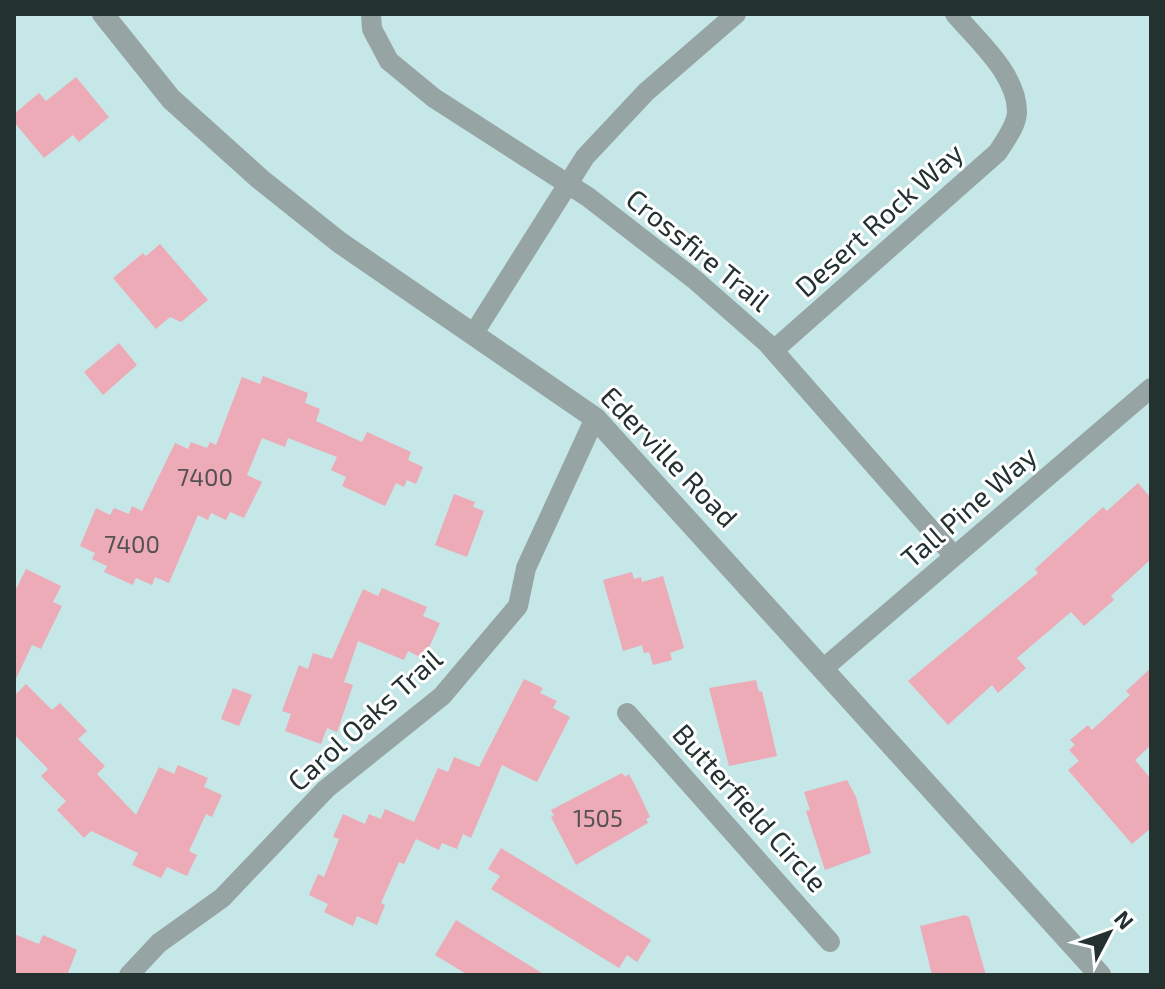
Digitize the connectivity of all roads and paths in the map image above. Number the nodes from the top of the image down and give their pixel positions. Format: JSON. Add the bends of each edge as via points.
{"nodes":[{"id":1,"x":103,"y":14,"type":"edge"},
{"id":2,"x":736,"y":14,"type":"edge"},
{"id":3,"x":955,"y":14,"type":"edge"},
{"id":4,"x":372,"y":21,"type":"edge"},
{"id":5,"x":567,"y":183,"type":"junction"},
{"id":6,"x":474,"y":333,"type":"junction"},
{"id":7,"x":774,"y":350,"type":"junction"},
{"id":8,"x":1151,"y":388,"type":"edge"},
{"id":9,"x":595,"y":418,"type":"junction"},
{"id":10,"x":954,"y":556,"type":"junction"},
{"id":11,"x":824,"y":668,"type":"junction"},
{"id":12,"x":627,"y":713,"type":"dead end"},
{"id":13,"x":830,"y":942,"type":"dead end"},
{"id":14,"x":129,"y":975,"type":"edge"},
{"id":15,"x":1100,"y":975,"type":"edge"}],
"edges":[{"from":1,"to":6,"type":"street","name":"Ederville Road","via":[[171,99],[260,179],[339,242]]},
{"from":2,"to":5,"type":"street","via":[[646,92]]},
{"from":3,"to":7,"type":"street","name":"Desert Rock Way","via":[[1013,89],[1014,126],[998,152]]},
{"from":4,"to":5,"type":"street","name":"Crossfire Trail","via":[[389,61],[434,98]]},
{"from":5,"to":6,"type":"street"},
{"from":5,"to":7,"type":"street","name":"Crossfire Trail","via":[[694,279]]},
{"from":6,"to":9,"type":"street","name":"Ederville Road"},
{"from":7,"to":10,"type":"street","name":"Crossfire Trail"},
{"from":8,"to":10,"type":"street","name":"Tall Pine Way"},
{"from":9,"to":11,"type":"street","name":"Ederville Road"},
{"from":9,"to":14,"type":"street","name":"Carol Oaks Trail","via":[[526,568],[518,606],[442,696],[326,789],[222,898],[159,943]]},
{"from":10,"to":11,"type":"street","name":"Tall Pine Way"},
{"from":11,"to":15,"type":"street","name":"Ederville Road"},
{"from":12,"to":13,"type":"street","name":"Butterfield Circle"}]}
